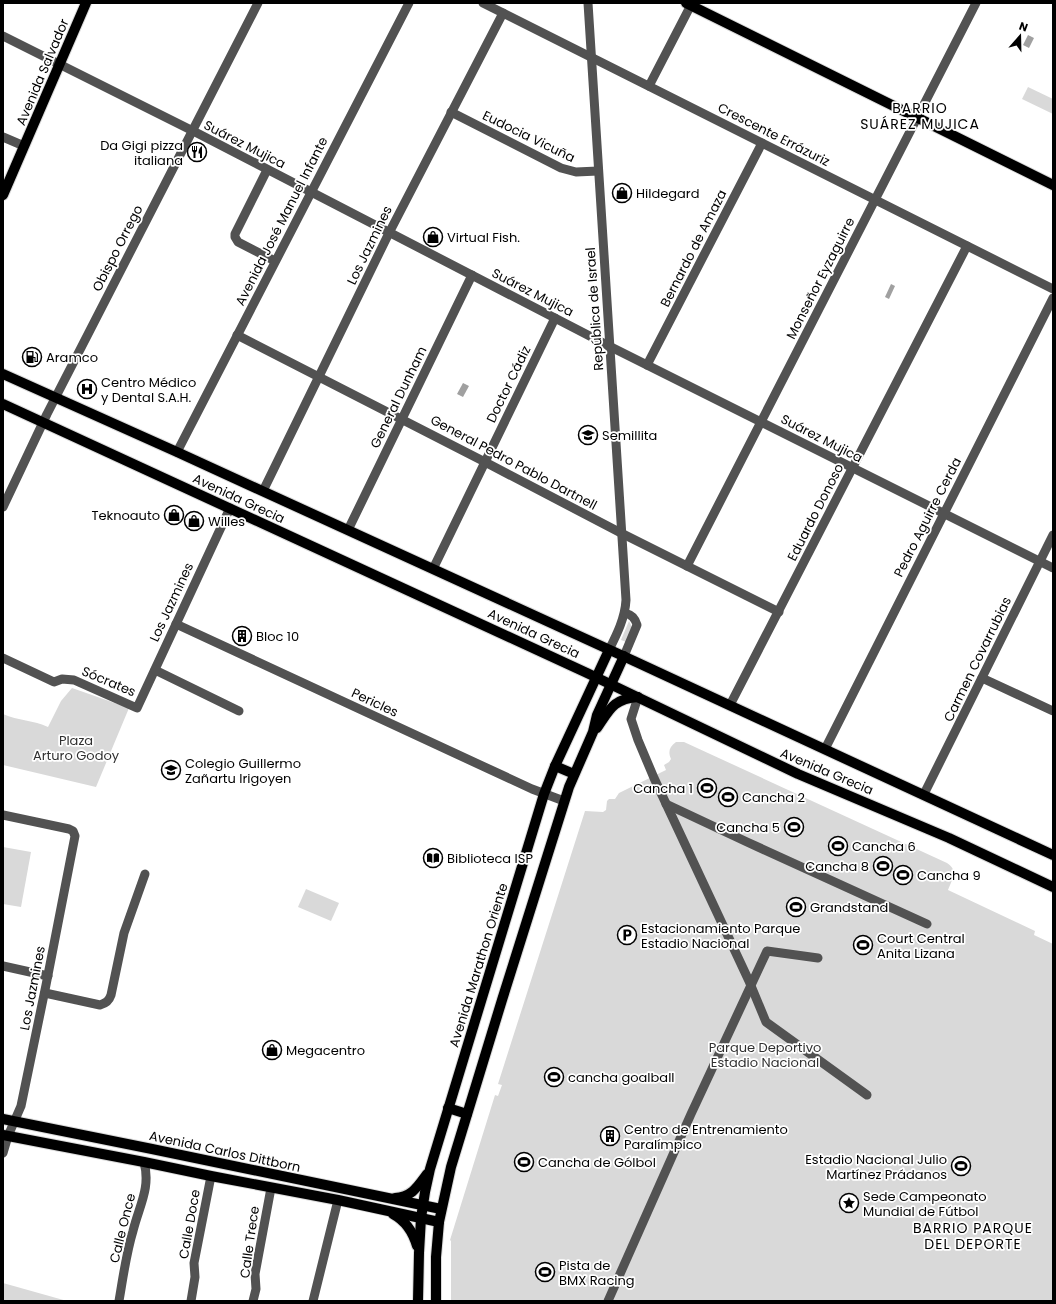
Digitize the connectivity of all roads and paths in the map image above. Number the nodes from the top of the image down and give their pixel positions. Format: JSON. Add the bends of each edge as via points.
{"nodes":[{"id":1,"x":86,"y":3,"type":"edge"},
{"id":2,"x":258,"y":3,"type":"edge"},
{"id":3,"x":409,"y":3,"type":"edge"},
{"id":4,"x":483,"y":3,"type":"edge"},
{"id":5,"x":588,"y":3,"type":"edge"},
{"id":6,"x":976,"y":3,"type":"edge"},
{"id":7,"x":689,"y":4,"type":"edge"},
{"id":8,"x":503,"y":13,"type":"junction"},
{"id":9,"x":3,"y":36,"type":"edge"},
{"id":10,"x":591,"y":57,"type":"junction"},
{"id":11,"x":60,"y":64,"type":"junction"},
{"id":12,"x":649,"y":86,"type":"junction"},
{"id":13,"x":452,"y":112,"type":"junction"},
{"id":14,"x":918,"y":117,"type":"junction"},
{"id":15,"x":192,"y":131,"type":"junction"},
{"id":16,"x":3,"y":137,"type":"edge"},
{"id":17,"x":762,"y":143,"type":"junction"},
{"id":18,"x":24,"y":146,"type":"junction"},
{"id":19,"x":267,"y":170,"type":"junction"},
{"id":20,"x":598,"y":171,"type":"junction"},
{"id":21,"x":1053,"y":185,"type":"edge"},
{"id":22,"x":311,"y":192,"type":"junction"},
{"id":23,"x":3,"y":195,"type":"edge"},
{"id":24,"x":875,"y":200,"type":"junction"},
{"id":25,"x":389,"y":233,"type":"junction"},
{"id":26,"x":967,"y":246,"type":"junction"},
{"id":27,"x":275,"y":261,"type":"junction"},
{"id":28,"x":472,"y":275,"type":"junction"},
{"id":29,"x":1053,"y":289,"type":"edge"},
{"id":30,"x":1053,"y":298,"type":"edge"},
{"id":31,"x":555,"y":318,"type":"junction"},
{"id":32,"x":237,"y":335,"type":"junction"},
{"id":33,"x":609,"y":346,"type":"junction"},
{"id":34,"x":647,"y":365,"type":"junction"},
{"id":35,"x":3,"y":374,"type":"edge"},
{"id":36,"x":319,"y":377,"type":"junction"},
{"id":37,"x":55,"y":397,"type":"junction"},
{"id":38,"x":3,"y":404,"type":"edge"},
{"id":39,"x":402,"y":419,"type":"junction"},
{"id":40,"x":43,"y":422,"type":"junction"},
{"id":41,"x":761,"y":422,"type":"junction"},
{"id":42,"x":178,"y":452,"type":"junction"},
{"id":43,"x":485,"y":462,"type":"junction"},
{"id":44,"x":853,"y":468,"type":"junction"},
{"id":45,"x":263,"y":491,"type":"junction"},
{"id":46,"x":3,"y":507,"type":"edge"},
{"id":47,"x":230,"y":508,"type":"junction"},
{"id":48,"x":944,"y":514,"type":"junction"},
{"id":49,"x":348,"y":530,"type":"junction"},
{"id":50,"x":621,"y":534,"type":"junction"},
{"id":51,"x":1053,"y":534,"type":"edge"},
{"id":52,"x":1040,"y":561,"type":"junction"},
{"id":53,"x":686,"y":566,"type":"junction"},
{"id":54,"x":1053,"y":568,"type":"edge"},
{"id":55,"x":434,"y":569,"type":"junction"},
{"id":56,"x":778,"y":612,"type":"junction"},
{"id":57,"x":625,"y":614,"type":"junction"},
{"id":58,"x":176,"y":624,"type":"junction"},
{"id":59,"x":610,"y":650,"type":"junction"},
{"id":60,"x":624,"y":656,"type":"junction"},
{"id":61,"x":3,"y":658,"type":"edge"},
{"id":62,"x":154,"y":670,"type":"junction"},
{"id":63,"x":597,"y":677,"type":"junction"},
{"id":64,"x":982,"y":678,"type":"junction"},
{"id":65,"x":611,"y":684,"type":"junction"},
{"id":66,"x":638,"y":697,"type":"junction"},
{"id":67,"x":730,"y":705,"type":"junction"},
{"id":68,"x":137,"y":708,"type":"joint"},
{"id":69,"x":239,"y":711,"type":"dead end"},
{"id":70,"x":1053,"y":711,"type":"edge"},
{"id":71,"x":593,"y":732,"type":"junction"},
{"id":72,"x":825,"y":749,"type":"junction"},
{"id":73,"x":555,"y":766,"type":"junction"},
{"id":74,"x":574,"y":774,"type":"junction"},
{"id":75,"x":544,"y":794,"type":"junction"},
{"id":76,"x":924,"y":794,"type":"junction"},
{"id":77,"x":564,"y":801,"type":"junction"},
{"id":78,"x":666,"y":804,"type":"junction"},
{"id":79,"x":3,"y":815,"type":"edge"},
{"id":80,"x":1053,"y":855,"type":"edge"},
{"id":81,"x":145,"y":874,"type":"dead end"},
{"id":82,"x":1053,"y":887,"type":"edge"},
{"id":83,"x":927,"y":924,"type":"dead end"},
{"id":84,"x":818,"y":958,"type":"dead end"},
{"id":85,"x":3,"y":966,"type":"edge"},
{"id":86,"x":48,"y":976,"type":"junction"},
{"id":87,"x":752,"y":986,"type":"junction"},
{"id":88,"x":45,"y":993,"type":"junction"},
{"id":89,"x":867,"y":1095,"type":"dead end"},
{"id":90,"x":448,"y":1108,"type":"junction"},
{"id":91,"x":467,"y":1114,"type":"junction"},
{"id":92,"x":3,"y":1119,"type":"edge"},
{"id":93,"x":14,"y":1121,"type":"junction"},
{"id":94,"x":6,"y":1135,"type":"edge"},
{"id":95,"x":3,"y":1153,"type":"edge"},
{"id":96,"x":144,"y":1162,"type":"junction"},
{"id":97,"x":430,"y":1168,"type":"junction"},
{"id":98,"x":211,"y":1176,"type":"junction"},
{"id":99,"x":271,"y":1188,"type":"junction"},
{"id":100,"x":389,"y":1198,"type":"junction"},
{"id":101,"x":338,"y":1200,"type":"junction"},
{"id":102,"x":422,"y":1205,"type":"junction"},
{"id":103,"x":441,"y":1209,"type":"junction"},
{"id":104,"x":386,"y":1210,"type":"junction"},
{"id":105,"x":421,"y":1218,"type":"junction"},
{"id":106,"x":438,"y":1222,"type":"junction"},
{"id":107,"x":418,"y":1253,"type":"junction"},
{"id":108,"x":119,"y":1301,"type":"edge"},
{"id":109,"x":191,"y":1301,"type":"edge"},
{"id":110,"x":253,"y":1301,"type":"edge"},
{"id":111,"x":313,"y":1301,"type":"edge"},
{"id":112,"x":418,"y":1301,"type":"edge"},
{"id":113,"x":436,"y":1301,"type":"edge"},
{"id":114,"x":608,"y":1301,"type":"edge"}],
"edges":[{"from":1,"to":11,"type":"main road","name":"Avenida Salvador"},
{"from":2,"to":15,"type":"street","name":"Obispo Orrego"},
{"from":3,"to":22,"type":"street","name":"Avenida José Manuel Infante"},
{"from":4,"to":8,"type":"street","name":"Crescente Errázuriz"},
{"from":5,"to":10,"type":"street","name":"República de Israel"},
{"from":6,"to":14,"type":"street","name":"Monseñor Eyzaguirre"},
{"from":7,"to":12,"type":"street"},
{"from":7,"to":14,"type":"main road"},
{"from":8,"to":10,"type":"street","name":"Crescente Errázuriz"},
{"from":8,"to":13,"type":"street","name":"Los Jazmines"},
{"from":9,"to":11,"type":"street","name":"Suárez Mujica"},
{"from":10,"to":12,"type":"street","name":"Crescente Errázuriz"},
{"from":10,"to":20,"type":"street","name":"República de Israel"},
{"from":11,"to":15,"type":"street","name":"Suárez Mujica"},
{"from":11,"to":18,"type":"main road","name":"Avenida Salvador"},
{"from":12,"to":17,"type":"street","name":"Crescente Errázuriz"},
{"from":13,"to":20,"type":"street","name":"Eudocia Vicuña","via":[[560,168],[576,172]]},
{"from":13,"to":25,"type":"street","name":"Los Jazmines"},
{"from":14,"to":21,"type":"main road"},
{"from":14,"to":24,"type":"street","name":"Monseñor Eyzaguirre"},
{"from":15,"to":19,"type":"street","name":"Suárez Mujica"},
{"from":15,"to":37,"type":"street","name":"Obispo Orrego"},
{"from":16,"to":18,"type":"street"},
{"from":17,"to":24,"type":"street","name":"Crescente Errázuriz"},
{"from":17,"to":34,"type":"street","name":"Bernardo de Amaza"},
{"from":18,"to":23,"type":"main road","name":"Avenida Salvador"},
{"from":19,"to":22,"type":"street","name":"Suárez Mujica"},
{"from":19,"to":27,"type":"street","via":[[235,237],[238,242]]},
{"from":20,"to":33,"type":"street","name":"República de Israel"},
{"from":22,"to":25,"type":"street","name":"Suárez Mujica"},
{"from":22,"to":27,"type":"street","name":"Avenida José Manuel Infante"},
{"from":24,"to":26,"type":"street","name":"Crescente Errázuriz"},
{"from":24,"to":41,"type":"street","name":"Monseñor Eyzaguirre"},
{"from":25,"to":28,"type":"street","name":"Suárez Mujica"},
{"from":25,"to":36,"type":"street","name":"Los Jazmines"},
{"from":26,"to":29,"type":"street","name":"Crescente Errázuriz"},
{"from":26,"to":44,"type":"street","name":"Eduardo Donoso"},
{"from":27,"to":32,"type":"street","name":"Avenida José Manuel Infante"},
{"from":28,"to":31,"type":"street","name":"Suárez Mujica"},
{"from":28,"to":39,"type":"street","name":"General Dunham"},
{"from":30,"to":48,"type":"street","name":"Pedro Aguirre Cerda"},
{"from":31,"to":33,"type":"street","name":"Suárez Mujica"},
{"from":31,"to":43,"type":"street","name":"Doctor Cádiz"},
{"from":32,"to":36,"type":"street","name":"General Pedro Pablo Dartnell"},
{"from":32,"to":42,"type":"street","name":"Avenida José Manuel Infante"},
{"from":33,"to":34,"type":"street","name":"Suárez Mujica"},
{"from":33,"to":50,"type":"street","name":"República de Israel"},
{"from":34,"to":41,"type":"street","name":"Suárez Mujica"},
{"from":35,"to":37,"type":"main road","name":"Avenida Grecia"},
{"from":36,"to":39,"type":"street","name":"General Pedro Pablo Dartnell"},
{"from":36,"to":45,"type":"street","name":"Los Jazmines"},
{"from":37,"to":40,"type":"street","name":"Obispo Orrego"},
{"from":37,"to":42,"type":"main road","name":"Avenida Grecia"},
{"from":38,"to":40,"type":"main road","name":"Avenida Grecia"},
{"from":39,"to":43,"type":"street","name":"General Pedro Pablo Dartnell"},
{"from":39,"to":49,"type":"street","name":"General Dunham"},
{"from":40,"to":46,"type":"street","name":"Obispo Orrego"},
{"from":40,"to":47,"type":"main road","name":"Avenida Grecia"},
{"from":41,"to":44,"type":"street","name":"Suárez Mujica"},
{"from":41,"to":53,"type":"street","name":"Monseñor Eyzaguirre"},
{"from":42,"to":45,"type":"main road","name":"Avenida Grecia"},
{"from":43,"to":50,"type":"street","name":"General Pedro Pablo Dartnell"},
{"from":43,"to":55,"type":"street","name":"Doctor Cádiz"},
{"from":44,"to":48,"type":"street","name":"Suárez Mujica"},
{"from":44,"to":56,"type":"street","name":"Eduardo Donoso"},
{"from":45,"to":49,"type":"main road","name":"Avenida Grecia"},
{"from":47,"to":58,"type":"street","name":"Los Jazmines"},
{"from":47,"to":63,"type":"main road","name":"Avenida Grecia"},
{"from":48,"to":52,"type":"street","name":"Suárez Mujica"},
{"from":48,"to":72,"type":"street","name":"Pedro Aguirre Cerda"},
{"from":49,"to":55,"type":"main road","name":"Avenida Grecia"},
{"from":50,"to":53,"type":"street","name":"General Pedro Pablo Dartnell"},
{"from":50,"to":57,"type":"street","name":"República de Israel"},
{"from":51,"to":52,"type":"street","name":"Carmen Covarrubias"},
{"from":52,"to":54,"type":"street","name":"Suárez Mujica"},
{"from":52,"to":64,"type":"street","name":"Carmen Covarrubias"},
{"from":53,"to":56,"type":"street","name":"General Pedro Pablo Dartnell"},
{"from":55,"to":59,"type":"main road","name":"Avenida Grecia"},
{"from":56,"to":67,"type":"street","name":"Eduardo Donoso"},
{"from":57,"to":59,"type":"street","name":"República de Israel"},
{"from":57,"to":60,"type":"street","via":[[634,618],[636,625]]},
{"from":58,"to":62,"type":"street","name":"Los Jazmines"},
{"from":58,"to":75,"type":"street","name":"Pericles"},
{"from":59,"to":60,"type":"main road","name":"Avenida Grecia"},
{"from":59,"to":63,"type":"main road","name":"Avenida Marathon Oriente"},
{"from":60,"to":65,"type":"main road"},
{"from":60,"to":67,"type":"main road","name":"Avenida Grecia"},
{"from":61,"to":68,"type":"street","name":"Sócrates","via":[[54,682],[62,679],[74,680]]},
{"from":62,"to":68,"type":"street","name":"Los Jazmines"},
{"from":62,"to":69,"type":"street"},
{"from":63,"to":65,"type":"main road","name":"Avenida Grecia"},
{"from":63,"to":73,"type":"main road","name":"Avenida Marathon Oriente"},
{"from":64,"to":70,"type":"street"},
{"from":64,"to":76,"type":"street","name":"Carmen Covarrubias"},
{"from":65,"to":66,"type":"main road","name":"Avenida Grecia"},
{"from":65,"to":71,"type":"main road","via":[[597,715]]},
{"from":66,"to":71,"type":"main road","via":[[617,702]]},
{"from":66,"to":78,"type":"street","via":[[631,719]]},
{"from":66,"to":82,"type":"main road","name":"Avenida Grecia","via":[[798,774],[949,838]]},
{"from":67,"to":72,"type":"main road","name":"Avenida Grecia"},
{"from":71,"to":74,"type":"main road"},
{"from":72,"to":76,"type":"main road","name":"Avenida Grecia"},
{"from":73,"to":74,"type":"main road"},
{"from":73,"to":75,"type":"main road","name":"Avenida Marathon Oriente"},
{"from":74,"to":77,"type":"main road"},
{"from":75,"to":77,"type":"street","name":"Pericles"},
{"from":75,"to":90,"type":"main road","name":"Avenida Marathon Oriente"},
{"from":76,"to":80,"type":"main road","name":"Avenida Grecia"},
{"from":77,"to":91,"type":"main road"},
{"from":78,"to":83,"type":"street"},
{"from":78,"to":87,"type":"street"},
{"from":79,"to":86,"type":"street","name":"Los Jazmines","via":[[69,829],[74,833]]},
{"from":81,"to":88,"type":"street","via":[[124,933],[109,1000],[100,1005]]},
{"from":84,"to":87,"type":"street","via":[[767,951]]},
{"from":85,"to":86,"type":"street"},
{"from":86,"to":88,"type":"street","name":"Los Jazmines"},
{"from":87,"to":89,"type":"street","via":[[766,1022]]},
{"from":87,"to":114,"type":"street","via":[[691,1114]]},
{"from":88,"to":93,"type":"street","name":"Los Jazmines","via":[[21,1106]]},
{"from":90,"to":91,"type":"main road"},
{"from":90,"to":97,"type":"main road","name":"Avenida Marathon Oriente"},
{"from":91,"to":103,"type":"main road"},
{"from":92,"to":93,"type":"main road","name":"Avenida Carlos Dittborn"},
{"from":93,"to":94,"type":"street","name":"Los Jazmines"},
{"from":93,"to":100,"type":"main road","name":"Avenida Carlos Dittborn"},
{"from":94,"to":95,"type":"street","name":"Los Jazmines"},
{"from":94,"to":96,"type":"main road","name":"Avenida Carlos Dittborn"},
{"from":96,"to":98,"type":"main road","name":"Avenida Carlos Dittborn"},
{"from":96,"to":108,"type":"street","name":"Calle Once","via":[[145,1186],[130,1240]]},
{"from":97,"to":100,"type":"main road","via":[[415,1191],[404,1197]]},
{"from":97,"to":102,"type":"main road","name":"Avenida Marathon Oriente"},
{"from":98,"to":99,"type":"main road","name":"Avenida Carlos Dittborn"},
{"from":98,"to":109,"type":"street","name":"Calle Doce","via":[[194,1263],[195,1277]]},
{"from":99,"to":101,"type":"main road","name":"Avenida Carlos Dittborn"},
{"from":99,"to":110,"type":"street","name":"Calle Trece","via":[[255,1274],[256,1289]]},
{"from":100,"to":102,"type":"main road","name":"Avenida Carlos Dittborn"},
{"from":101,"to":104,"type":"main road","name":"Avenida Carlos Dittborn"},
{"from":101,"to":111,"type":"street"},
{"from":102,"to":103,"type":"main road","name":"Avenida Carlos Dittborn"},
{"from":102,"to":105,"type":"main road","name":"Avenida Marathon Oriente"},
{"from":103,"to":106,"type":"main road"},
{"from":104,"to":105,"type":"main road","name":"Avenida Carlos Dittborn"},
{"from":104,"to":107,"type":"main road","via":[[409,1226]]},
{"from":105,"to":106,"type":"main road","name":"Avenida Carlos Dittborn"},
{"from":105,"to":107,"type":"main road","name":"Avenida Marathon Oriente"},
{"from":106,"to":113,"type":"main road"},
{"from":107,"to":112,"type":"main road","name":"Avenida Marathon Oriente"}]}
